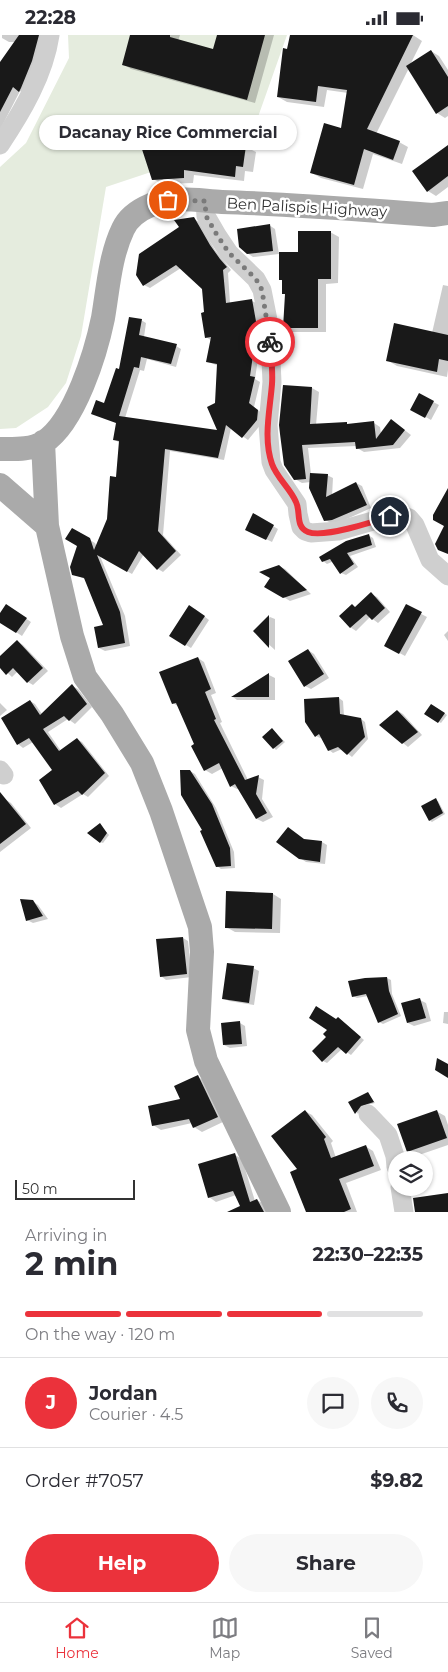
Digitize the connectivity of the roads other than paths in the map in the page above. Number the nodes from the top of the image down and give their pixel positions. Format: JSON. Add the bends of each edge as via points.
{"nodes":[{"id":1,"x":50,"y":35,"type":"edge"},
{"id":2,"x":0,"y":145,"type":"edge"},
{"id":3,"x":205,"y":201,"type":"junction"},
{"id":4,"x":448,"y":213,"type":"edge"},
{"id":5,"x":43,"y":443,"type":"junction"},
{"id":6,"x":0,"y":449,"type":"edge"},
{"id":7,"x":0,"y":485,"type":"edge"},
{"id":8,"x":47,"y":526,"type":"junction"},
{"id":9,"x":448,"y":576,"type":"edge"},
{"id":10,"x":368,"y":1114,"type":"dead end"},
{"id":11,"x":393,"y":1151,"type":"edge"},
{"id":12,"x":401,"y":1196,"type":"edge"},
{"id":13,"x":279,"y":1212,"type":"edge"},
{"id":14,"x":404,"y":1212,"type":"edge"}],
"edges":[{"from":1,"to":2,"type":"street","via":[[47,55],[35,84]]},
{"from":3,"to":4,"type":"main road","name":"Ben Palispis Highway","via":[[433,215]]},
{"from":3,"to":5,"type":"main road","name":"Ben Palispis Highway","via":[[168,200],[152,204],[135,213],[124,228],[116,248],[102,321],[88,369],[66,418]]},
{"from":3,"to":9,"type":"street","via":[[206,216],[217,235],[262,290],[270,330],[272,382],[268,425],[271,462],[297,504],[301,527],[311,533],[338,531],[402,515],[415,525],[430,560]]},
{"from":5,"to":6,"type":"main road","via":[[21,449]]},
{"from":5,"to":8,"type":"main road"},
{"from":7,"to":8,"type":"main road"},
{"from":8,"to":13,"type":"main road","via":[[72,636],[85,677],[142,763],[200,927],[198,1030],[206,1061]]},
{"from":10,"to":11,"type":"street","via":[[388,1135]]},
{"from":12,"to":14,"type":"street"}]}
